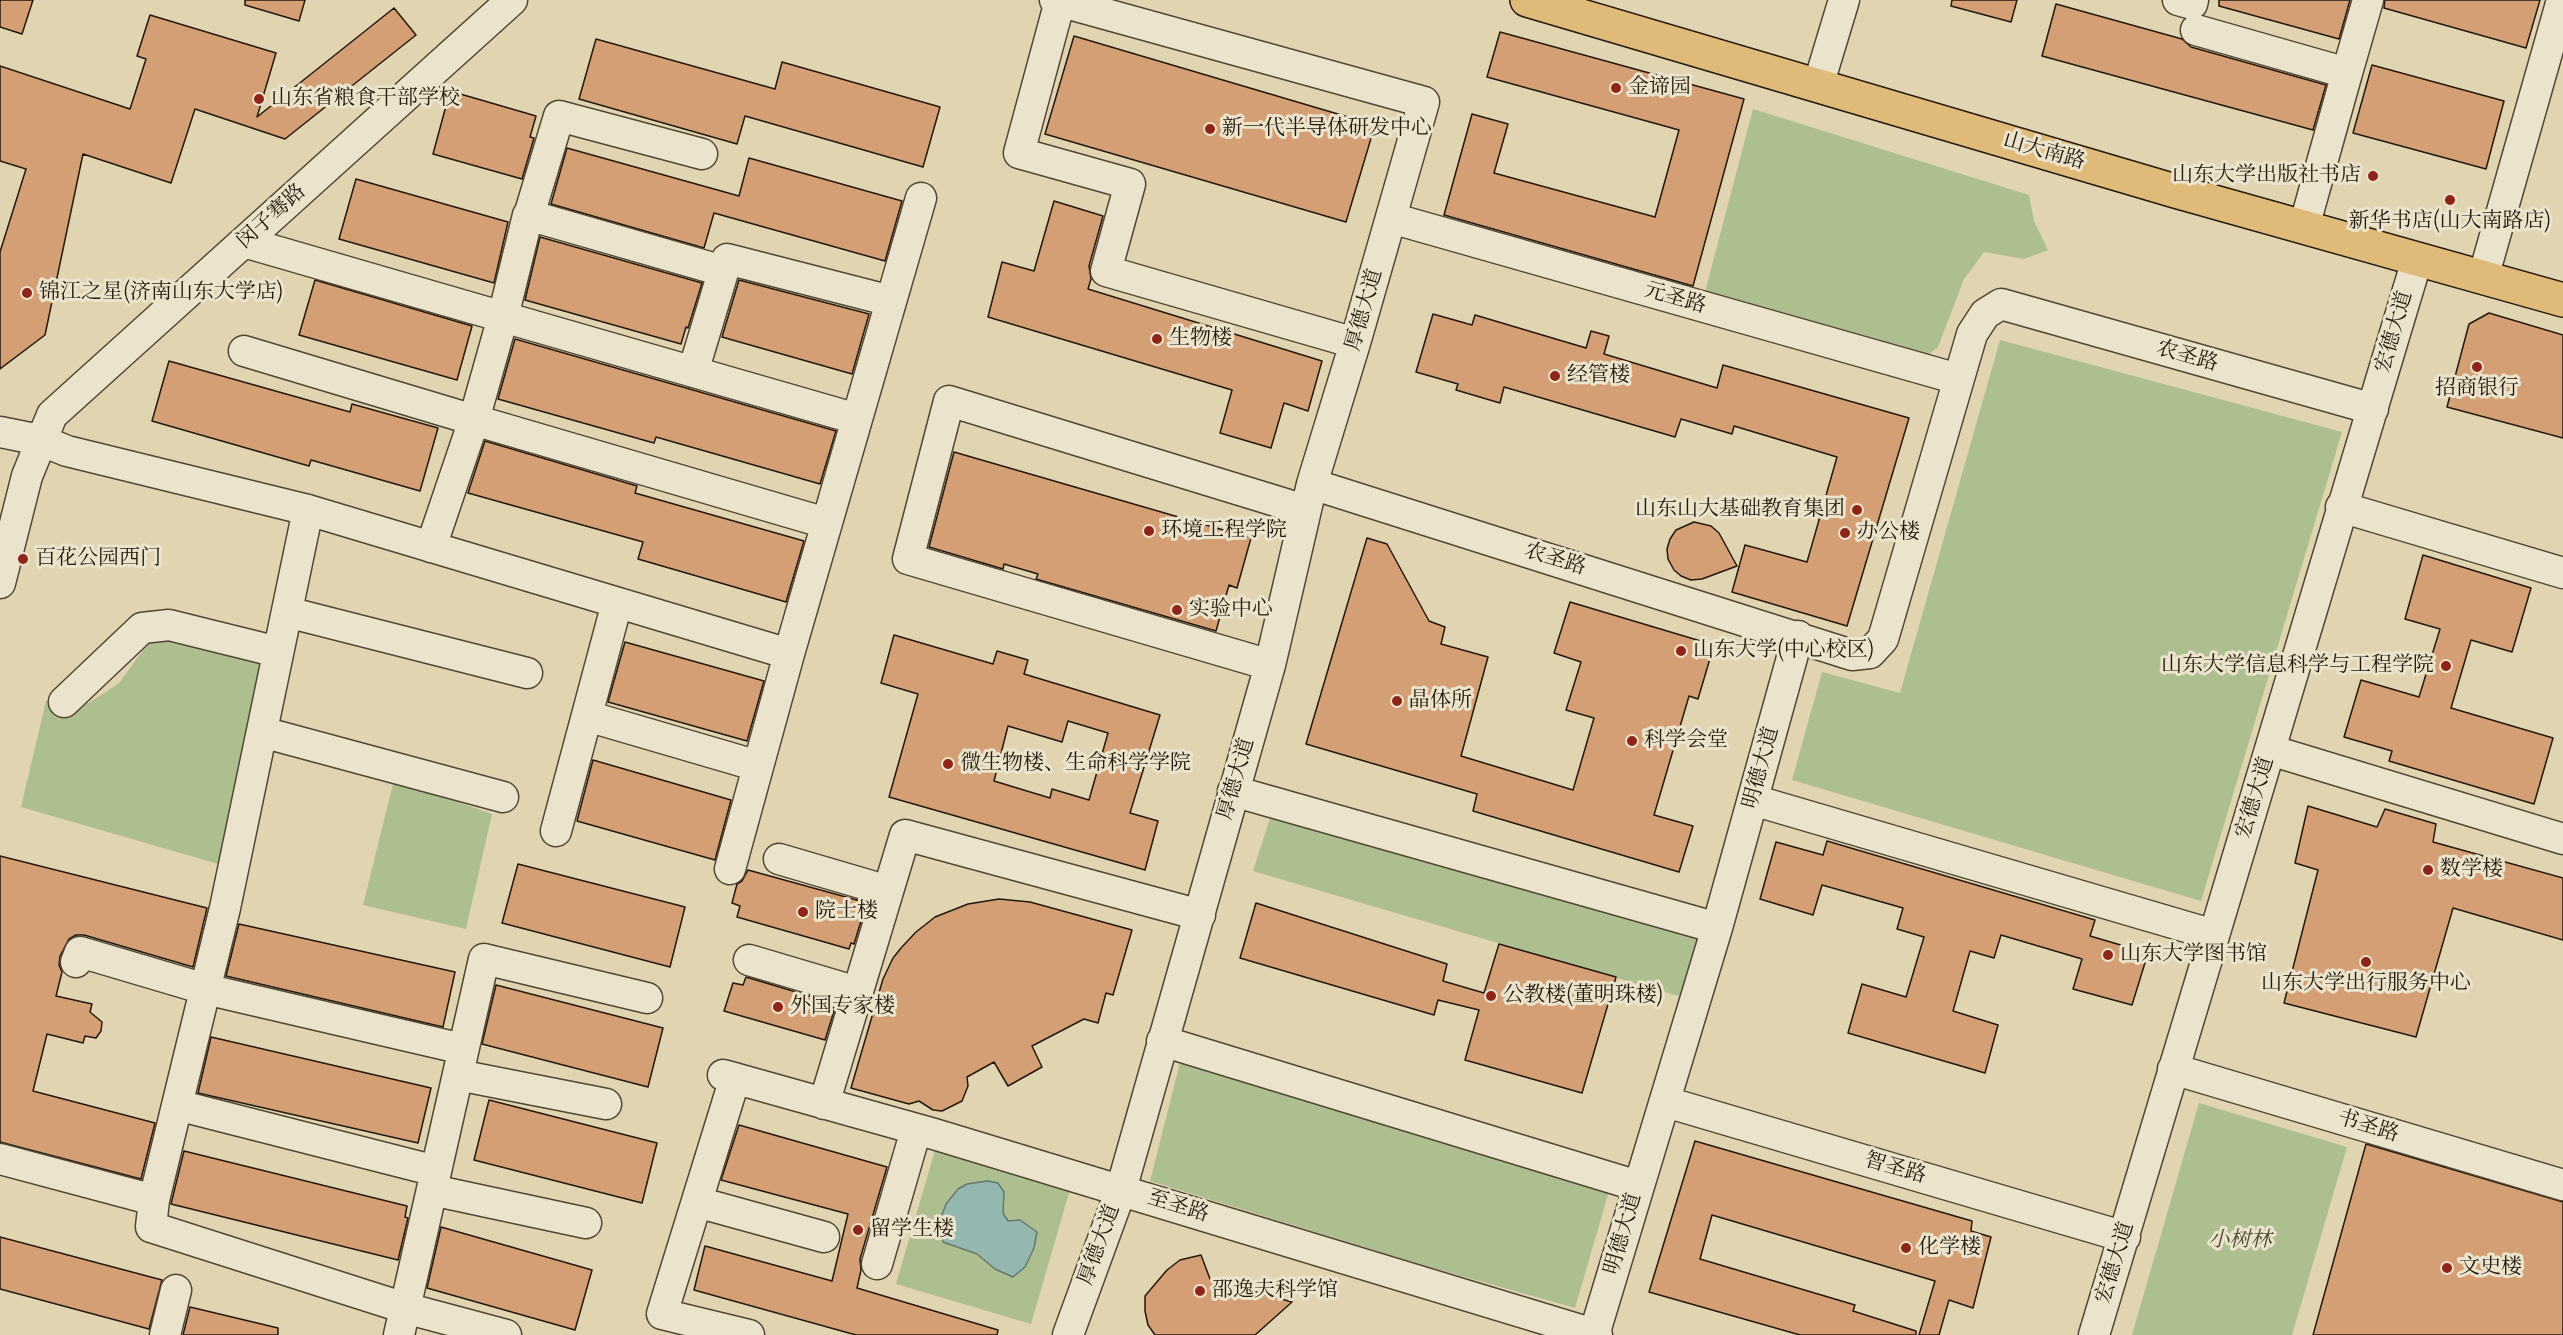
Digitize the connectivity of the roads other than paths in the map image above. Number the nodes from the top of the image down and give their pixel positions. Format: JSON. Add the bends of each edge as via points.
{"nodes":[{"id":1,"x":512,"y":0,"type":"edge"},
{"id":2,"x":1527,"y":0,"type":"edge"},
{"id":3,"x":1844,"y":0,"type":"edge"},
{"id":4,"x":2178,"y":0,"type":"edge"},
{"id":5,"x":2193,"y":0,"type":"edge"},
{"id":6,"x":2368,"y":0,"type":"edge"},
{"id":7,"x":2562,"y":0,"type":"edge"},
{"id":8,"x":1058,"y":1,"type":"edge"},
{"id":9,"x":2196,"y":30,"type":"dead end"},
{"id":10,"x":2348,"y":73,"type":"junction"},
{"id":11,"x":1818,"y":86,"type":"junction"},
{"id":12,"x":702,"y":154,"type":"dead end"},
{"id":13,"x":921,"y":198,"type":"dead end"},
{"id":14,"x":1391,"y":218,"type":"junction"},
{"id":15,"x":526,"y":222,"type":"junction"},
{"id":16,"x":2304,"y":228,"type":"junction"},
{"id":17,"x":244,"y":242,"type":"junction"},
{"id":18,"x":2417,"y":260,"type":"junction"},
{"id":19,"x":723,"y":272,"type":"junction"},
{"id":20,"x":2483,"y":278,"type":"junction"},
{"id":21,"x":2563,"y":300,"type":"edge"},
{"id":22,"x":891,"y":301,"type":"junction"},
{"id":23,"x":503,"y":317,"type":"junction"},
{"id":24,"x":1355,"y":343,"type":"junction"},
{"id":25,"x":244,"y":351,"type":"dead end"},
{"id":26,"x":693,"y":372,"type":"junction"},
{"id":27,"x":1959,"y":379,"type":"junction"},
{"id":28,"x":2373,"y":410,"type":"junction"},
{"id":29,"x":0,"y":417,"type":"edge"},
{"id":30,"x":856,"y":419,"type":"junction"},
{"id":31,"x":474,"y":420,"type":"junction"},
{"id":32,"x":0,"y":432,"type":"edge"},
{"id":33,"x":40,"y":440,"type":"junction"},
{"id":34,"x":1309,"y":497,"type":"junction"},
{"id":35,"x":2341,"y":507,"type":"junction"},
{"id":36,"x":308,"y":510,"type":"junction"},
{"id":37,"x":826,"y":524,"type":"junction"},
{"id":38,"x":4,"y":546,"type":"edge"},
{"id":39,"x":431,"y":547,"type":"junction"},
{"id":40,"x":2563,"y":573,"type":"edge"},
{"id":41,"x":0,"y":583,"type":"edge"},
{"id":42,"x":617,"y":603,"type":"junction"},
{"id":43,"x":286,"y":612,"type":"junction"},
{"id":44,"x":1798,"y":636,"type":"junction"},
{"id":45,"x":278,"y":652,"type":"junction"},
{"id":46,"x":789,"y":654,"type":"junction"},
{"id":47,"x":1270,"y":665,"type":"junction"},
{"id":48,"x":527,"y":673,"type":"dead end"},
{"id":49,"x":64,"y":702,"type":"dead end"},
{"id":50,"x":587,"y":716,"type":"junction"},
{"id":51,"x":262,"y":732,"type":"junction"},
{"id":52,"x":2270,"y":750,"type":"junction"},
{"id":53,"x":758,"y":766,"type":"junction"},
{"id":54,"x":1233,"y":791,"type":"junction"},
{"id":55,"x":503,"y":797,"type":"dead end"},
{"id":56,"x":1753,"y":800,"type":"junction"},
{"id":57,"x":556,"y":831,"type":"dead end"},
{"id":58,"x":2563,"y":839,"type":"edge"},
{"id":59,"x":779,"y":859,"type":"dead end"},
{"id":60,"x":730,"y":869,"type":"dead end"},
{"id":61,"x":888,"y":891,"type":"junction"},
{"id":62,"x":1200,"y":915,"type":"junction"},
{"id":63,"x":1717,"y":928,"type":"junction"},
{"id":64,"x":2214,"y":935,"type":"junction"},
{"id":65,"x":749,"y":960,"type":"dead end"},
{"id":66,"x":76,"y":962,"type":"dead end"},
{"id":67,"x":205,"y":989,"type":"junction"},
{"id":68,"x":857,"y":992,"type":"junction"},
{"id":69,"x":647,"y":998,"type":"dead end"},
{"id":70,"x":1162,"y":1041,"type":"junction"},
{"id":71,"x":461,"y":1062,"type":"junction"},
{"id":72,"x":2174,"y":1069,"type":"junction"},
{"id":73,"x":1666,"y":1102,"type":"junction"},
{"id":74,"x":606,"y":1104,"type":"dead end"},
{"id":75,"x":824,"y":1104,"type":"junction"},
{"id":76,"x":177,"y":1105,"type":"junction"},
{"id":77,"x":916,"y":1130,"type":"junction"},
{"id":78,"x":0,"y":1159,"type":"edge"},
{"id":79,"x":434,"y":1181,"type":"junction"},
{"id":80,"x":2563,"y":1185,"type":"edge"},
{"id":81,"x":1638,"y":1186,"type":"junction"},
{"id":82,"x":1121,"y":1190,"type":"junction"},
{"id":83,"x":154,"y":1200,"type":"junction"},
{"id":84,"x":697,"y":1202,"type":"junction"},
{"id":85,"x":586,"y":1223,"type":"dead end"},
{"id":86,"x":824,"y":1237,"type":"dead end"},
{"id":87,"x":2125,"y":1237,"type":"junction"},
{"id":88,"x":877,"y":1264,"type":"dead end"},
{"id":89,"x":176,"y":1290,"type":"dead end"},
{"id":90,"x":402,"y":1322,"type":"edge"},
{"id":91,"x":165,"y":1335,"type":"edge"},
{"id":92,"x":506,"y":1335,"type":"edge"},
{"id":93,"x":749,"y":1335,"type":"edge"},
{"id":94,"x":1068,"y":1335,"type":"edge"},
{"id":95,"x":1595,"y":1335,"type":"edge"},
{"id":96,"x":2094,"y":1335,"type":"edge"}],
"edges":[{"from":1,"to":17,"type":"street","name":"闵子骞路"},
{"from":2,"to":11,"type":"main road","name":"山大南路"},
{"from":3,"to":11,"type":"street"},
{"from":4,"to":5,"type":"street","via":[[2192,4]]},
{"from":6,"to":10,"type":"street"},
{"from":7,"to":20,"type":"street"},
{"from":8,"to":14,"type":"street","name":"厚德大道","via":[[1424,102]]},
{"from":8,"to":24,"type":"street","via":[[1019,153],[1130,184],[1106,271]]},
{"from":9,"to":10,"type":"street"},
{"from":10,"to":16,"type":"street"},
{"from":11,"to":16,"type":"main road","name":"山大南路"},
{"from":12,"to":15,"type":"street","via":[[559,116]]},
{"from":13,"to":22,"type":"street"},
{"from":14,"to":24,"type":"street","name":"厚德大道"},
{"from":14,"to":27,"type":"street","name":"元圣路"},
{"from":15,"to":19,"type":"street","via":[[528,215]]},
{"from":15,"to":23,"type":"street"},
{"from":16,"to":18,"type":"main road","name":"山大南路"},
{"from":17,"to":23,"type":"street"},
{"from":17,"to":33,"type":"street","name":"闵子骞路","via":[[52,414]]},
{"from":18,"to":20,"type":"main road","name":"山大南路"},
{"from":18,"to":28,"type":"street","name":"宏德大道"},
{"from":19,"to":22,"type":"street","via":[[727,259]]},
{"from":19,"to":26,"type":"street"},
{"from":20,"to":21,"type":"main road","name":"山大南路"},
{"from":22,"to":30,"type":"street"},
{"from":23,"to":26,"type":"street"},
{"from":23,"to":31,"type":"street"},
{"from":24,"to":34,"type":"street","name":"厚德大道"},
{"from":25,"to":31,"type":"street"},
{"from":26,"to":30,"type":"street"},
{"from":27,"to":28,"type":"street","name":"农圣路","via":[[1972,334],[1985,314],[2001,304]]},
{"from":27,"to":44,"type":"street","via":[[1883,639],[1870,653],[1852,655]]},
{"from":28,"to":35,"type":"street","name":"宏德大道"},
{"from":29,"to":33,"type":"street","via":[[13,421]]},
{"from":30,"to":37,"type":"street"},
{"from":31,"to":37,"type":"street"},
{"from":31,"to":39,"type":"street"},
{"from":32,"to":33,"type":"street"},
{"from":33,"to":36,"type":"street","via":[[67,451]]},
{"from":33,"to":38,"type":"street","name":"闵子骞路"},
{"from":34,"to":44,"type":"street","name":"农圣路"},
{"from":34,"to":47,"type":"street","name":"厚德大道"},
{"from":34,"to":47,"type":"street","name":"农圣路","via":[[949,401],[908,559]]},
{"from":35,"to":40,"type":"street"},
{"from":35,"to":52,"type":"street","name":"宏德大道"},
{"from":36,"to":39,"type":"street"},
{"from":36,"to":43,"type":"street"},
{"from":37,"to":46,"type":"street"},
{"from":38,"to":41,"type":"street","name":"闵子骞路"},
{"from":39,"to":42,"type":"street"},
{"from":42,"to":46,"type":"street"},
{"from":42,"to":50,"type":"street"},
{"from":43,"to":45,"type":"street"},
{"from":43,"to":48,"type":"street"},
{"from":44,"to":56,"type":"street","name":"明德大道"},
{"from":45,"to":49,"type":"street","via":[[169,624],[142,628]]},
{"from":45,"to":51,"type":"street"},
{"from":46,"to":53,"type":"street"},
{"from":47,"to":54,"type":"street","name":"厚德大道"},
{"from":50,"to":53,"type":"street"},
{"from":50,"to":57,"type":"street"},
{"from":51,"to":55,"type":"street"},
{"from":51,"to":67,"type":"street"},
{"from":52,"to":58,"type":"street"},
{"from":52,"to":64,"type":"street","name":"宏德大道"},
{"from":53,"to":60,"type":"street"},
{"from":54,"to":62,"type":"street","name":"厚德大道"},
{"from":54,"to":63,"type":"street"},
{"from":56,"to":63,"type":"street","name":"明德大道"},
{"from":56,"to":64,"type":"street"},
{"from":59,"to":61,"type":"street"},
{"from":61,"to":62,"type":"street","via":[[905,836]]},
{"from":61,"to":68,"type":"street"},
{"from":62,"to":70,"type":"street","name":"厚德大道"},
{"from":63,"to":73,"type":"street","name":"明德大道"},
{"from":64,"to":72,"type":"street","name":"宏德大道"},
{"from":65,"to":68,"type":"street"},
{"from":66,"to":67,"type":"street","via":[[80,952]]},
{"from":67,"to":71,"type":"street"},
{"from":67,"to":76,"type":"street"},
{"from":68,"to":75,"type":"street"},
{"from":69,"to":71,"type":"street","via":[[484,959]]},
{"from":70,"to":81,"type":"street"},
{"from":70,"to":82,"type":"street","name":"厚德大道"},
{"from":71,"to":74,"type":"street"},
{"from":71,"to":79,"type":"street"},
{"from":72,"to":80,"type":"street","name":"书圣路"},
{"from":72,"to":87,"type":"street","name":"宏德大道"},
{"from":73,"to":81,"type":"street","name":"明德大道"},
{"from":73,"to":87,"type":"street","name":"智圣路"},
{"from":75,"to":77,"type":"street","name":"至圣路"},
{"from":75,"to":84,"type":"street","name":"至圣路","via":[[729,1076]]},
{"from":76,"to":79,"type":"street"},
{"from":76,"to":83,"type":"street"},
{"from":77,"to":82,"type":"street","name":"至圣路"},
{"from":77,"to":88,"type":"street"},
{"from":78,"to":83,"type":"street"},
{"from":79,"to":85,"type":"street"},
{"from":79,"to":90,"type":"street"},
{"from":81,"to":95,"type":"street","name":"明德大道"},
{"from":82,"to":94,"type":"street","name":"厚德大道"},
{"from":82,"to":95,"type":"street","name":"至圣路"},
{"from":83,"to":90,"type":"street","via":[[151,1227]]},
{"from":84,"to":86,"type":"street"},
{"from":84,"to":93,"type":"street","via":[[662,1314]]},
{"from":87,"to":96,"type":"street","name":"宏德大道"},
{"from":89,"to":91,"type":"street"},
{"from":90,"to":92,"type":"street"}]}
